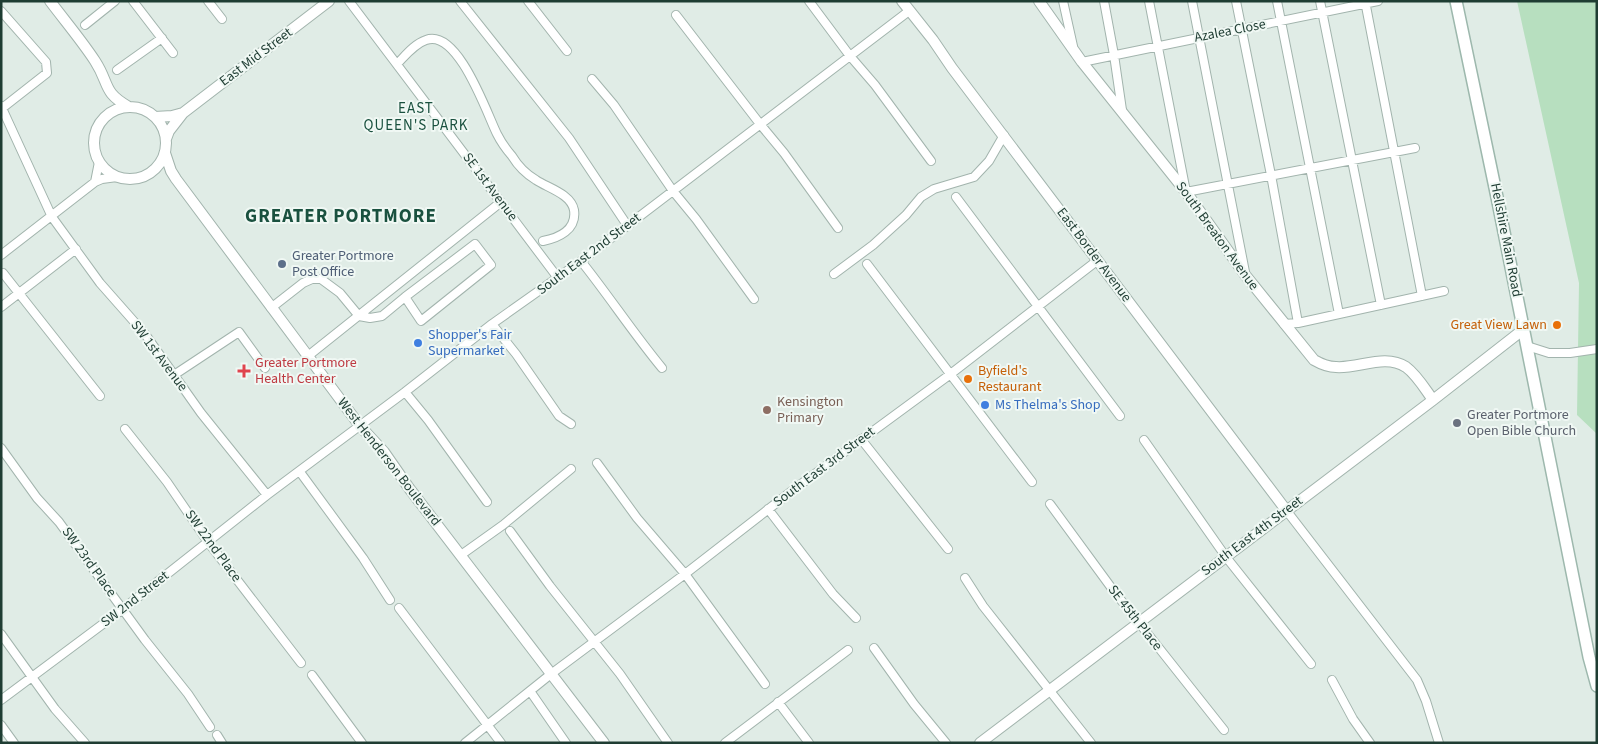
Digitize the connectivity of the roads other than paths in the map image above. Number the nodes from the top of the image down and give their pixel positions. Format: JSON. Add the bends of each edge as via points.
{"nodes":[{"id":1,"x":50,"y":1,"type":"edge"},
{"id":2,"x":115,"y":1,"type":"edge"},
{"id":3,"x":208,"y":1,"type":"edge"},
{"id":4,"x":329,"y":1,"type":"edge"},
{"id":5,"x":349,"y":1,"type":"edge"},
{"id":6,"x":460,"y":1,"type":"edge"},
{"id":7,"x":528,"y":1,"type":"edge"},
{"id":8,"x":809,"y":1,"type":"edge"},
{"id":9,"x":902,"y":1,"type":"edge"},
{"id":10,"x":1039,"y":1,"type":"edge"},
{"id":11,"x":1063,"y":1,"type":"edge"},
{"id":12,"x":1104,"y":1,"type":"edge"},
{"id":13,"x":1149,"y":1,"type":"edge"},
{"id":14,"x":1192,"y":1,"type":"edge"},
{"id":15,"x":1236,"y":1,"type":"edge"},
{"id":16,"x":1277,"y":1,"type":"edge"},
{"id":17,"x":1320,"y":1,"type":"edge"},
{"id":18,"x":1378,"y":1,"type":"edge"},
{"id":19,"x":1456,"y":1,"type":"edge"},
{"id":20,"x":137,"y":2,"type":"edge"},
{"id":21,"x":1365,"y":3,"type":"edge"},
{"id":22,"x":1,"y":11,"type":"edge"},
{"id":23,"x":909,"y":11,"type":"junction"},
{"id":24,"x":1322,"y":12,"type":"junction"},
{"id":25,"x":676,"y":16,"type":"dead end"},
{"id":26,"x":222,"y":20,"type":"dead end"},
{"id":27,"x":1281,"y":21,"type":"junction"},
{"id":28,"x":85,"y":25,"type":"dead end"},
{"id":29,"x":1242,"y":28,"type":"junction"},
{"id":30,"x":1198,"y":37,"type":"junction"},
{"id":31,"x":162,"y":38,"type":"junction"},
{"id":32,"x":1158,"y":46,"type":"junction"},
{"id":33,"x":1073,"y":48,"type":"junction"},
{"id":34,"x":567,"y":50,"type":"dead end"},
{"id":35,"x":173,"y":54,"type":"dead end"},
{"id":36,"x":1114,"y":55,"type":"junction"},
{"id":37,"x":850,"y":56,"type":"junction"},
{"id":38,"x":1082,"y":62,"type":"junction"},
{"id":39,"x":397,"y":64,"type":"junction"},
{"id":40,"x":117,"y":70,"type":"dead end"},
{"id":41,"x":592,"y":79,"type":"dead end"},
{"id":42,"x":108,"y":91,"type":"junction"},
{"id":43,"x":129,"y":107,"type":"junction"},
{"id":44,"x":2,"y":108,"type":"edge"},
{"id":45,"x":1122,"y":112,"type":"junction"},
{"id":46,"x":183,"y":113,"type":"junction"},
{"id":47,"x":107,"y":116,"type":"junction"},
{"id":48,"x":155,"y":117,"type":"junction"},
{"id":49,"x":760,"y":124,"type":"junction"},
{"id":50,"x":1004,"y":135,"type":"junction"},
{"id":51,"x":166,"y":139,"type":"junction"},
{"id":52,"x":1415,"y":148,"type":"dead end"},
{"id":53,"x":1394,"y":152,"type":"junction"},
{"id":54,"x":165,"y":153,"type":"junction"},
{"id":55,"x":1353,"y":160,"type":"junction"},
{"id":56,"x":931,"y":161,"type":"dead end"},
{"id":57,"x":99,"y":162,"type":"junction"},
{"id":58,"x":1310,"y":168,"type":"junction"},
{"id":59,"x":153,"y":171,"type":"junction"},
{"id":60,"x":1271,"y":175,"type":"junction"},
{"id":61,"x":117,"y":177,"type":"junction"},
{"id":62,"x":176,"y":179,"type":"junction"},
{"id":63,"x":95,"y":182,"type":"junction"},
{"id":64,"x":1227,"y":184,"type":"junction"},
{"id":65,"x":673,"y":191,"type":"junction"},
{"id":66,"x":1186,"y":192,"type":"junction"},
{"id":67,"x":956,"y":197,"type":"dead end"},
{"id":68,"x":501,"y":202,"type":"junction"},
{"id":69,"x":52,"y":217,"type":"junction"},
{"id":70,"x":627,"y":225,"type":"junction"},
{"id":71,"x":838,"y":228,"type":"dead end"},
{"id":72,"x":465,"y":231,"type":"junction"},
{"id":73,"x":543,"y":241,"type":"dead end"},
{"id":74,"x":475,"y":244,"type":"junction"},
{"id":75,"x":76,"y":249,"type":"junction"},
{"id":76,"x":1,"y":255,"type":"edge"},
{"id":77,"x":1098,"y":260,"type":"junction"},
{"id":78,"x":581,"y":261,"type":"junction"},
{"id":79,"x":867,"y":264,"type":"dead end"},
{"id":80,"x":3,"y":273,"type":"dead end"},
{"id":81,"x":834,"y":274,"type":"dead end"},
{"id":82,"x":1246,"y":276,"type":"junction"},
{"id":83,"x":558,"y":278,"type":"junction"},
{"id":84,"x":1444,"y":291,"type":"dead end"},
{"id":85,"x":20,"y":292,"type":"junction"},
{"id":86,"x":1422,"y":296,"type":"junction"},
{"id":87,"x":405,"y":297,"type":"junction"},
{"id":88,"x":754,"y":299,"type":"dead end"},
{"id":89,"x":1381,"y":305,"type":"junction"},
{"id":90,"x":1,"y":307,"type":"edge"},
{"id":91,"x":1037,"y":307,"type":"junction"},
{"id":92,"x":271,"y":308,"type":"junction"},
{"id":93,"x":1339,"y":314,"type":"junction"},
{"id":94,"x":359,"y":316,"type":"junction"},
{"id":95,"x":1298,"y":323,"type":"junction"},
{"id":96,"x":492,"y":324,"type":"junction"},
{"id":97,"x":1284,"y":324,"type":"junction"},
{"id":98,"x":1524,"y":329,"type":"junction"},
{"id":99,"x":1527,"y":346,"type":"junction"},
{"id":100,"x":1597,"y":349,"type":"edge"},
{"id":101,"x":308,"y":356,"type":"junction"},
{"id":102,"x":265,"y":368,"type":"dead end"},
{"id":103,"x":662,"y":368,"type":"dead end"},
{"id":104,"x":951,"y":374,"type":"junction"},
{"id":105,"x":174,"y":376,"type":"junction"},
{"id":106,"x":405,"y":392,"type":"junction"},
{"id":107,"x":100,"y":396,"type":"dead end"},
{"id":108,"x":1433,"y":400,"type":"junction"},
{"id":109,"x":1120,"y":416,"type":"dead end"},
{"id":110,"x":572,"y":424,"type":"dead end"},
{"id":111,"x":360,"y":426,"type":"junction"},
{"id":112,"x":124,"y":429,"type":"dead end"},
{"id":113,"x":861,"y":439,"type":"junction"},
{"id":114,"x":1144,"y":440,"type":"dead end"},
{"id":115,"x":1,"y":448,"type":"edge"},
{"id":116,"x":597,"y":463,"type":"dead end"},
{"id":117,"x":571,"y":469,"type":"dead end"},
{"id":118,"x":300,"y":472,"type":"junction"},
{"id":119,"x":1032,"y":482,"type":"dead end"},
{"id":120,"x":267,"y":495,"type":"junction"},
{"id":121,"x":486,"y":502,"type":"dead end"},
{"id":122,"x":1050,"y":504,"type":"dead end"},
{"id":123,"x":768,"y":509,"type":"junction"},
{"id":124,"x":1286,"y":510,"type":"junction"},
{"id":125,"x":510,"y":531,"type":"dead end"},
{"id":126,"x":208,"y":542,"type":"junction"},
{"id":127,"x":948,"y":549,"type":"dead end"},
{"id":128,"x":461,"y":555,"type":"junction"},
{"id":129,"x":1226,"y":557,"type":"junction"},
{"id":130,"x":685,"y":574,"type":"junction"},
{"id":131,"x":965,"y":578,"type":"dead end"},
{"id":132,"x":390,"y":600,"type":"dead end"},
{"id":133,"x":399,"y":608,"type":"dead end"},
{"id":134,"x":123,"y":609,"type":"junction"},
{"id":135,"x":856,"y":618,"type":"dead end"},
{"id":136,"x":1138,"y":622,"type":"junction"},
{"id":137,"x":1,"y":634,"type":"edge"},
{"id":138,"x":595,"y":642,"type":"junction"},
{"id":139,"x":874,"y":648,"type":"dead end"},
{"id":140,"x":848,"y":650,"type":"dead end"},
{"id":141,"x":301,"y":663,"type":"dead end"},
{"id":142,"x":1311,"y":664,"type":"dead end"},
{"id":143,"x":551,"y":674,"type":"junction"},
{"id":144,"x":312,"y":675,"type":"dead end"},
{"id":145,"x":31,"y":676,"type":"junction"},
{"id":146,"x":1332,"y":680,"type":"dead end"},
{"id":147,"x":765,"y":684,"type":"dead end"},
{"id":148,"x":1597,"y":686,"type":"edge"},
{"id":149,"x":1050,"y":689,"type":"junction"},
{"id":150,"x":530,"y":691,"type":"junction"},
{"id":151,"x":1,"y":700,"type":"edge"},
{"id":152,"x":778,"y":702,"type":"junction"},
{"id":153,"x":1,"y":725,"type":"edge"},
{"id":154,"x":488,"y":726,"type":"junction"},
{"id":155,"x":210,"y":727,"type":"dead end"},
{"id":156,"x":1224,"y":730,"type":"dead end"},
{"id":157,"x":217,"y":735,"type":"dead end"},
{"id":158,"x":14,"y":743,"type":"edge"},
{"id":159,"x":85,"y":743,"type":"edge"},
{"id":160,"x":222,"y":743,"type":"edge"},
{"id":161,"x":362,"y":743,"type":"edge"},
{"id":162,"x":465,"y":743,"type":"edge"},
{"id":163,"x":501,"y":743,"type":"edge"},
{"id":164,"x":566,"y":743,"type":"edge"},
{"id":165,"x":604,"y":743,"type":"edge"},
{"id":166,"x":668,"y":743,"type":"edge"},
{"id":167,"x":725,"y":743,"type":"edge"},
{"id":168,"x":810,"y":743,"type":"edge"},
{"id":169,"x":946,"y":743,"type":"edge"},
{"id":170,"x":980,"y":743,"type":"edge"},
{"id":171,"x":1091,"y":743,"type":"edge"},
{"id":172,"x":1370,"y":743,"type":"edge"},
{"id":173,"x":1439,"y":743,"type":"edge"}],
"edges":[{"from":1,"to":42,"type":"street","via":[[96,63]]},
{"from":2,"to":28,"type":"street"},
{"from":3,"to":26,"type":"street"},
{"from":4,"to":46,"type":"street","name":"East Mid Street"},
{"from":5,"to":39,"type":"street","name":"SE 1st Avenue"},
{"from":6,"to":70,"type":"street","via":[[568,138]]},
{"from":7,"to":34,"type":"street"},
{"from":8,"to":37,"type":"street"},
{"from":9,"to":23,"type":"street","name":"East Border Avenue"},
{"from":10,"to":33,"type":"street","name":"South Breaton Avenue"},
{"from":11,"to":33,"type":"street"},
{"from":12,"to":36,"type":"street"},
{"from":13,"to":32,"type":"street"},
{"from":14,"to":30,"type":"street"},
{"from":15,"to":29,"type":"street"},
{"from":16,"to":27,"type":"street"},
{"from":17,"to":24,"type":"street"},
{"from":18,"to":21,"type":"street","name":"Azalea Close"},
{"from":19,"to":98,"type":"main road","name":"Hellshire Main Road"},
{"from":20,"to":31,"type":"street"},
{"from":21,"to":24,"type":"street","name":"Azalea Close"},
{"from":21,"to":53,"type":"street"},
{"from":22,"to":44,"type":"street","via":[[46,62],[47,73]]},
{"from":23,"to":37,"type":"street","name":"South East 2nd Street"},
{"from":23,"to":50,"type":"street","name":"East Border Avenue"},
{"from":24,"to":27,"type":"street","name":"Azalea Close"},
{"from":24,"to":55,"type":"street"},
{"from":25,"to":49,"type":"street"},
{"from":27,"to":29,"type":"street","name":"Azalea Close"},
{"from":27,"to":58,"type":"street"},
{"from":29,"to":30,"type":"street","name":"Azalea Close"},
{"from":29,"to":60,"type":"street"},
{"from":30,"to":32,"type":"street","name":"Azalea Close"},
{"from":30,"to":64,"type":"street"},
{"from":31,"to":35,"type":"street"},
{"from":31,"to":40,"type":"street"},
{"from":32,"to":36,"type":"street","name":"Azalea Close"},
{"from":32,"to":66,"type":"street"},
{"from":33,"to":38,"type":"street","name":"South Breaton Avenue"},
{"from":36,"to":38,"type":"street","name":"Azalea Close"},
{"from":36,"to":45,"type":"street"},
{"from":37,"to":49,"type":"street","name":"South East 2nd Street"},
{"from":37,"to":56,"type":"street"},
{"from":38,"to":45,"type":"street","name":"South Breaton Avenue"},
{"from":39,"to":68,"type":"street","name":"SE 1st Avenue"},
{"from":39,"to":73,"type":"street","via":[[427,39],[440,41],[452,50],[464,66],[497,135],[515,162],[560,193],[573,207],[574,218],[568,230]]},
{"from":41,"to":65,"type":"street","via":[[614,105]]},
{"from":42,"to":43,"type":"street"},
{"from":42,"to":47,"type":"street"},
{"from":43,"to":47,"type":"street"},
{"from":43,"to":48,"type":"street"},
{"from":44,"to":69,"type":"street","name":"SW 1st Avenue"},
{"from":45,"to":66,"type":"street","name":"South Breaton Avenue"},
{"from":46,"to":48,"type":"street","name":"East Mid Street"},
{"from":46,"to":51,"type":"street","name":"East Mid Street"},
{"from":47,"to":57,"type":"street","via":[[98,128],[94,142]]},
{"from":48,"to":51,"type":"street"},
{"from":49,"to":65,"type":"street","name":"South East 2nd Street"},
{"from":49,"to":71,"type":"street"},
{"from":50,"to":77,"type":"street","name":"East Border Avenue"},
{"from":50,"to":81,"type":"street","via":[[989,161],[974,177],[934,189],[921,197],[873,245]]},
{"from":51,"to":54,"type":"street"},
{"from":52,"to":53,"type":"street"},
{"from":53,"to":55,"type":"street"},
{"from":53,"to":86,"type":"street"},
{"from":54,"to":59,"type":"street"},
{"from":54,"to":62,"type":"street","name":"West Henderson Boulevard"},
{"from":55,"to":58,"type":"street"},
{"from":55,"to":89,"type":"street"},
{"from":57,"to":61,"type":"street"},
{"from":57,"to":63,"type":"street"},
{"from":58,"to":60,"type":"street"},
{"from":58,"to":93,"type":"street"},
{"from":59,"to":61,"type":"street","via":[[136,179]]},
{"from":59,"to":62,"type":"street"},
{"from":60,"to":64,"type":"street"},
{"from":60,"to":95,"type":"street"},
{"from":61,"to":63,"type":"street"},
{"from":62,"to":92,"type":"street","name":"West Henderson Boulevard"},
{"from":63,"to":69,"type":"street"},
{"from":64,"to":66,"type":"street"},
{"from":64,"to":82,"type":"street"},
{"from":65,"to":70,"type":"street","name":"South East 2nd Street"},
{"from":65,"to":88,"type":"street"},
{"from":66,"to":82,"type":"street","name":"South Breaton Avenue"},
{"from":67,"to":91,"type":"street"},
{"from":68,"to":72,"type":"street"},
{"from":68,"to":83,"type":"street","name":"SE 1st Avenue"},
{"from":69,"to":75,"type":"street","name":"SW 1st Avenue"},
{"from":69,"to":76,"type":"street"},
{"from":70,"to":78,"type":"street","name":"South East 2nd Street"},
{"from":72,"to":74,"type":"street"},
{"from":72,"to":94,"type":"street"},
{"from":74,"to":87,"type":"street"},
{"from":74,"to":87,"type":"street","via":[[491,265],[421,320]]},
{"from":75,"to":85,"type":"street"},
{"from":75,"to":105,"type":"street","name":"SW 1st Avenue","via":[[100,283],[145,334]]},
{"from":77,"to":91,"type":"street","name":"South East 3rd Street"},
{"from":77,"to":124,"type":"street","name":"East Border Avenue"},
{"from":78,"to":83,"type":"street","name":"South East 2nd Street"},
{"from":78,"to":103,"type":"street"},
{"from":79,"to":104,"type":"street"},
{"from":80,"to":85,"type":"street"},
{"from":82,"to":97,"type":"street","name":"South Breaton Avenue"},
{"from":83,"to":96,"type":"street","name":"South East 2nd Street"},
{"from":84,"to":86,"type":"street"},
{"from":85,"to":90,"type":"street"},
{"from":85,"to":107,"type":"street"},
{"from":86,"to":89,"type":"street"},
{"from":87,"to":94,"type":"street","via":[[382,316]]},
{"from":89,"to":93,"type":"street"},
{"from":91,"to":104,"type":"street","name":"South East 3rd Street"},
{"from":91,"to":109,"type":"street"},
{"from":92,"to":94,"type":"street","via":[[303,283],[321,279],[340,294]]},
{"from":92,"to":101,"type":"street","name":"West Henderson Boulevard"},
{"from":93,"to":95,"type":"street"},
{"from":94,"to":101,"type":"street"},
{"from":95,"to":97,"type":"street"},
{"from":96,"to":106,"type":"street","name":"South East 2nd Street"},
{"from":96,"to":110,"type":"street","via":[[559,416]]},
{"from":97,"to":108,"type":"street","name":"South Breaton Avenue","via":[[1314,360],[1338,368],[1383,361],[1405,366]]},
{"from":98,"to":99,"type":"main road","name":"Hellshire Main Road"},
{"from":98,"to":108,"type":"street","name":"South East 4th Street"},
{"from":99,"to":100,"type":"street","via":[[1549,353]]},
{"from":99,"to":148,"type":"main road","name":"Hellshire Main Road"},
{"from":101,"to":111,"type":"street","name":"West Henderson Boulevard"},
{"from":102,"to":105,"type":"street","via":[[239,332]]},
{"from":104,"to":113,"type":"street","name":"South East 3rd Street"},
{"from":104,"to":119,"type":"street"},
{"from":105,"to":120,"type":"street","name":"SW 1st Avenue"},
{"from":106,"to":111,"type":"street","name":"South East 2nd Street"},
{"from":106,"to":121,"type":"street"},
{"from":108,"to":124,"type":"street","name":"South East 4th Street"},
{"from":111,"to":118,"type":"street","name":"South East 2nd Street"},
{"from":111,"to":128,"type":"street","name":"West Henderson Boulevard","via":[[384,452]]},
{"from":112,"to":126,"type":"street","name":"SW 22nd Place","via":[[167,482]]},
{"from":113,"to":123,"type":"street","name":"South East 3rd Street"},
{"from":113,"to":127,"type":"street"},
{"from":114,"to":129,"type":"street"},
{"from":115,"to":134,"type":"street","name":"SW 23rd Place"},
{"from":116,"to":130,"type":"street","via":[[637,518]]},
{"from":117,"to":128,"type":"street"},
{"from":118,"to":120,"type":"street","name":"South East 2nd Street"},
{"from":118,"to":132,"type":"street"},
{"from":120,"to":126,"type":"street","name":"SW 2nd Street"},
{"from":122,"to":136,"type":"street","name":"SE 45th Place"},
{"from":123,"to":130,"type":"street","name":"South East 3rd Street"},
{"from":123,"to":135,"type":"street","via":[[833,594]]},
{"from":124,"to":129,"type":"street","name":"South East 4th Street"},
{"from":124,"to":173,"type":"street","via":[[1417,680]]},
{"from":125,"to":138,"type":"street"},
{"from":126,"to":134,"type":"street","name":"SW 2nd Street"},
{"from":126,"to":141,"type":"street","name":"SW 22nd Place"},
{"from":128,"to":143,"type":"street","name":"West Henderson Boulevard"},
{"from":129,"to":136,"type":"street","name":"South East 4th Street"},
{"from":129,"to":142,"type":"street"},
{"from":130,"to":138,"type":"street","name":"South East 3rd Street"},
{"from":130,"to":147,"type":"street"},
{"from":131,"to":149,"type":"street","via":[[983,606]]},
{"from":133,"to":154,"type":"street"},
{"from":134,"to":145,"type":"street","name":"SW 2nd Street"},
{"from":134,"to":155,"type":"street","name":"SW 23rd Place"},
{"from":136,"to":149,"type":"street","name":"South East 4th Street"},
{"from":136,"to":156,"type":"street","name":"SE 45th Place"},
{"from":137,"to":145,"type":"street"},
{"from":138,"to":143,"type":"street","name":"South East 3rd Street"},
{"from":138,"to":166,"type":"street"},
{"from":139,"to":169,"type":"street"},
{"from":140,"to":152,"type":"street"},
{"from":143,"to":150,"type":"street","name":"South East 3rd Street"},
{"from":143,"to":165,"type":"street","name":"West Henderson Boulevard"},
{"from":144,"to":161,"type":"street"},
{"from":145,"to":151,"type":"street","name":"SW 2nd Street"},
{"from":145,"to":159,"type":"street"},
{"from":146,"to":172,"type":"street","via":[[1352,718]]},
{"from":149,"to":170,"type":"street","name":"South East 4th Street"},
{"from":149,"to":171,"type":"street"},
{"from":150,"to":154,"type":"street","name":"South East 3rd Street"},
{"from":150,"to":164,"type":"street"},
{"from":152,"to":167,"type":"street"},
{"from":152,"to":168,"type":"street"},
{"from":153,"to":158,"type":"street"},
{"from":154,"to":162,"type":"street","name":"South East 3rd Street"},
{"from":154,"to":163,"type":"street"},
{"from":157,"to":160,"type":"street"}]}
